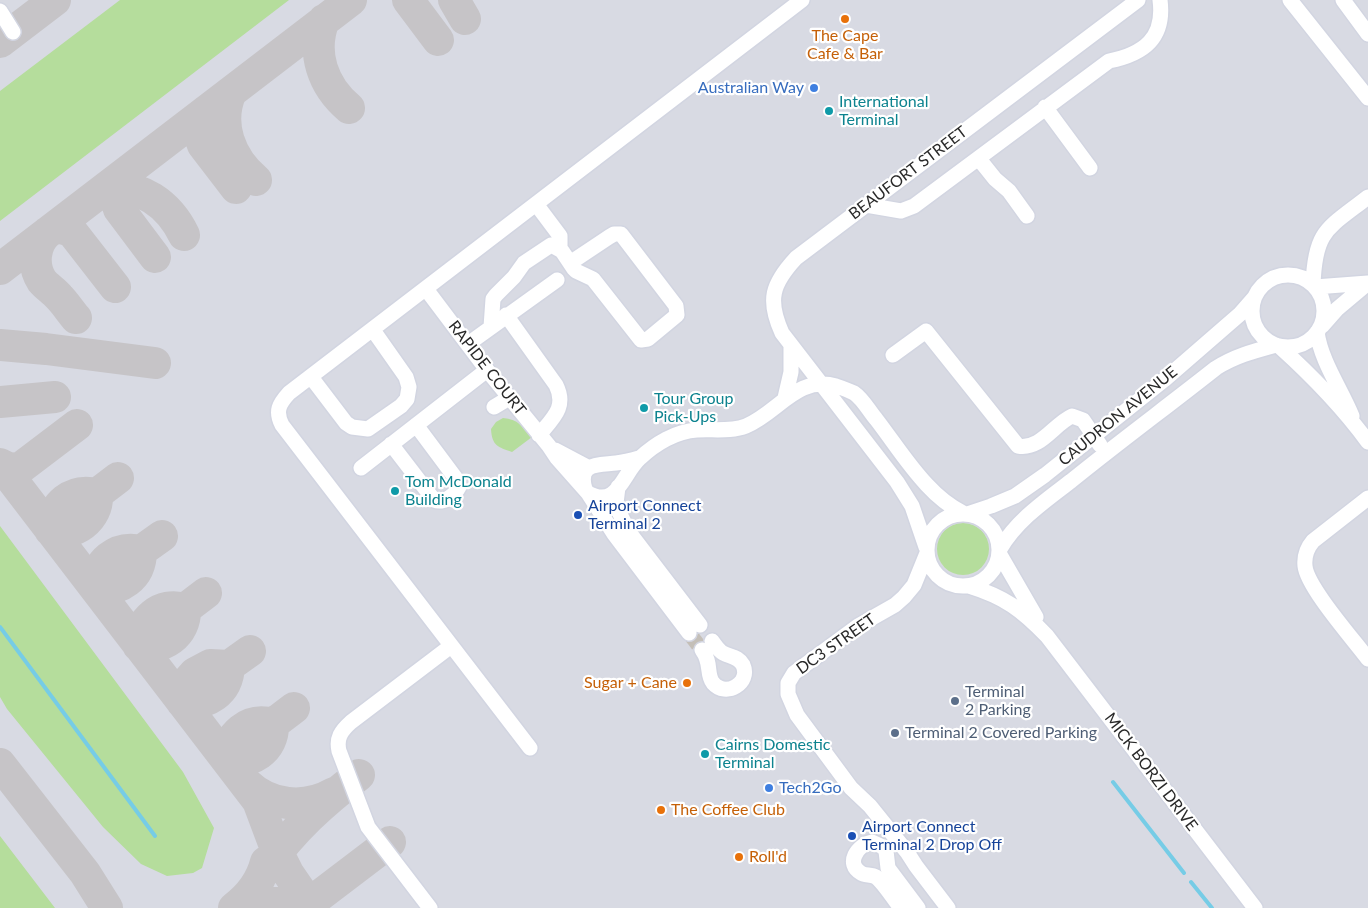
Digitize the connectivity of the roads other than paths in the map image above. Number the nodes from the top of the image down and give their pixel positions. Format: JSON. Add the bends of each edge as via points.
{"nodes":[{"id":1,"x":802,"y":0,"type":"edge"},
{"id":2,"x":1138,"y":0,"type":"edge"},
{"id":3,"x":1160,"y":0,"type":"edge"},
{"id":4,"x":1290,"y":0,"type":"edge"},
{"id":5,"x":1342,"y":0,"type":"edge"},
{"id":6,"x":0,"y":11,"type":"edge"},
{"id":7,"x":14,"y":32,"type":"dead end"},
{"id":8,"x":1368,"y":34,"type":"edge"},
{"id":9,"x":1368,"y":98,"type":"edge"},
{"id":10,"x":1045,"y":107,"type":"junction"},
{"id":11,"x":979,"y":159,"type":"junction"},
{"id":12,"x":1090,"y":168,"type":"dead end"},
{"id":13,"x":1368,"y":197,"type":"edge"},
{"id":14,"x":536,"y":204,"type":"junction"},
{"id":15,"x":866,"y":205,"type":"junction"},
{"id":16,"x":1026,"y":216,"type":"dead end"},
{"id":17,"x":560,"y":250,"type":"junction"},
{"id":18,"x":570,"y":263,"type":"junction"},
{"id":19,"x":557,"y":280,"type":"dead end"},
{"id":20,"x":1368,"y":283,"type":"edge"},
{"id":21,"x":1314,"y":286,"type":"junction"},
{"id":22,"x":426,"y":289,"type":"junction"},
{"id":23,"x":1254,"y":298,"type":"junction"},
{"id":24,"x":506,"y":315,"type":"junction"},
{"id":25,"x":491,"y":327,"type":"junction"},
{"id":26,"x":373,"y":330,"type":"junction"},
{"id":27,"x":1319,"y":330,"type":"junction"},
{"id":28,"x":468,"y":344,"type":"junction"},
{"id":29,"x":791,"y":346,"type":"junction"},
{"id":30,"x":1278,"y":346,"type":"junction"},
{"id":31,"x":893,"y":354,"type":"dead end"},
{"id":32,"x":486,"y":370,"type":"junction"},
{"id":33,"x":311,"y":377,"type":"junction"},
{"id":34,"x":821,"y":384,"type":"junction"},
{"id":35,"x":508,"y":398,"type":"junction"},
{"id":36,"x":785,"y":398,"type":"junction"},
{"id":37,"x":494,"y":407,"type":"dead end"},
{"id":38,"x":416,"y":425,"type":"junction"},
{"id":39,"x":1355,"y":425,"type":"junction"},
{"id":40,"x":1095,"y":437,"type":"junction"},
{"id":41,"x":544,"y":440,"type":"junction"},
{"id":42,"x":1368,"y":442,"type":"edge"},
{"id":43,"x":390,"y":444,"type":"junction"},
{"id":44,"x":1105,"y":453,"type":"junction"},
{"id":45,"x":640,"y":458,"type":"junction"},
{"id":46,"x":360,"y":468,"type":"dead end"},
{"id":47,"x":589,"y":468,"type":"junction"},
{"id":48,"x":618,"y":487,"type":"junction"},
{"id":49,"x":586,"y":491,"type":"junction"},
{"id":50,"x":1368,"y":498,"type":"edge"},
{"id":51,"x":965,"y":513,"type":"junction"},
{"id":52,"x":926,"y":550,"type":"junction"},
{"id":53,"x":1000,"y":551,"type":"junction"},
{"id":54,"x":969,"y":586,"type":"junction"},
{"id":55,"x":1047,"y":636,"type":"junction"},
{"id":56,"x":452,"y":646,"type":"junction"},
{"id":57,"x":1368,"y":659,"type":"edge"},
{"id":58,"x":530,"y":748,"type":"dead end"},
{"id":59,"x":430,"y":908,"type":"edge"},
{"id":60,"x":901,"y":908,"type":"edge"},
{"id":61,"x":918,"y":908,"type":"edge"},
{"id":62,"x":948,"y":908,"type":"edge"},
{"id":63,"x":1255,"y":908,"type":"edge"}],
"edges":[{"from":1,"to":14,"type":"street"},
{"from":2,"to":15,"type":"street","name":"BEAUFORT STREET"},
{"from":3,"to":10,"type":"street","via":[[1156,37],[1133,54],[1109,61]]},
{"from":4,"to":9,"type":"street"},
{"from":5,"to":8,"type":"street"},
{"from":6,"to":7,"type":"street"},
{"from":10,"to":11,"type":"street"},
{"from":10,"to":12,"type":"street"},
{"from":11,"to":15,"type":"street","via":[[914,206],[901,211]]},
{"from":11,"to":16,"type":"street","via":[[1009,191]]},
{"from":13,"to":21,"type":"street","via":[[1322,236],[1316,249]]},
{"from":14,"to":17,"type":"street","via":[[561,239]]},
{"from":14,"to":22,"type":"street"},
{"from":15,"to":29,"type":"street","name":"BEAUFORT STREET","via":[[796,258],[780,276],[773,301],[775,316]]},
{"from":17,"to":18,"type":"street"},
{"from":17,"to":25,"type":"street","via":[[547,247],[521,266],[495,297]]},
{"from":18,"to":18,"type":"street","via":[[576,271],[593,279],[641,340],[648,339],[677,315],[676,306],[620,234],[614,234]]},
{"from":19,"to":24,"type":"street"},
{"from":20,"to":21,"type":"street"},
{"from":20,"to":27,"type":"street","via":[[1337,309]]},
{"from":21,"to":23,"type":"street","via":[[1304,278],[1281,276],[1260,288]]},
{"from":21,"to":27,"type":"street","via":[[1324,305]]},
{"from":22,"to":26,"type":"street"},
{"from":22,"to":28,"type":"street","name":"RAPIDE COURT"},
{"from":23,"to":30,"type":"street","via":[[1253,322],[1268,342]]},
{"from":23,"to":40,"type":"street","name":"CAUDRON AVENUE","via":[[1172,374]]},
{"from":24,"to":25,"type":"street"},
{"from":24,"to":41,"type":"street","via":[[560,392],[560,406]]},
{"from":25,"to":28,"type":"street"},
{"from":26,"to":33,"type":"street"},
{"from":26,"to":33,"type":"street","via":[[408,381],[408,394],[401,406],[371,428],[352,427]]},
{"from":27,"to":30,"type":"street","via":[[1304,344]]},
{"from":27,"to":39,"type":"street","via":[[1318,340],[1326,362]]},
{"from":28,"to":32,"type":"street","name":"RAPIDE COURT"},
{"from":29,"to":34,"type":"street","name":"BEAUFORT STREET"},
{"from":29,"to":36,"type":"street","via":[[791,372]]},
{"from":30,"to":39,"type":"street","via":[[1307,372]]},
{"from":30,"to":44,"type":"street","name":"CAUDRON AVENUE","via":[[1230,360]]},
{"from":31,"to":40,"type":"street","via":[[926,331],[1018,446],[1033,445],[1072,416],[1083,420]]},
{"from":32,"to":35,"type":"street","name":"RAPIDE COURT"},
{"from":32,"to":38,"type":"street"},
{"from":33,"to":56,"type":"street","via":[[279,404],[278,418]]},
{"from":34,"to":36,"type":"street","via":[[799,389]]},
{"from":34,"to":51,"type":"street","via":[[834,385],[855,394],[926,484],[940,499]]},
{"from":34,"to":52,"type":"street","via":[[897,482],[912,506]]},
{"from":35,"to":37,"type":"street"},
{"from":35,"to":41,"type":"street","name":"RAPIDE COURT"},
{"from":36,"to":45,"type":"street","via":[[746,426],[685,431],[663,441]]},
{"from":38,"to":43,"type":"street"},
{"from":38,"to":43,"type":"street","via":[[457,480],[457,491],[444,501],[434,500]]},
{"from":39,"to":42,"type":"street"},
{"from":40,"to":44,"type":"street"},
{"from":40,"to":51,"type":"street","name":"CAUDRON AVENUE","via":[[1015,496]]},
{"from":41,"to":47,"type":"street","name":"RAPIDE COURT"},
{"from":41,"to":49,"type":"street","name":"RAPIDE COURT"},
{"from":43,"to":46,"type":"street"},
{"from":44,"to":53,"type":"street","name":"CAUDRON AVENUE","via":[[1022,520]]},
{"from":45,"to":47,"type":"street","via":[[600,463]]},
{"from":45,"to":48,"type":"street"},
{"from":47,"to":49,"type":"street","via":[[583,482]]},
{"from":48,"to":49,"type":"street","via":[[615,493],[605,498]]},
{"from":48,"to":49,"type":"street","name":"RAPIDE COURT","via":[[616,503],[629,532],[694,629],[614,534]]},
{"from":50,"to":57,"type":"street","via":[[1313,541],[1304,564],[1314,588]]},
{"from":51,"to":52,"type":"street","via":[[952,515],[934,527]]},
{"from":51,"to":53,"type":"street","via":[[990,525]]},
{"from":52,"to":54,"type":"street","via":[[929,563],[941,579],[949,584]]},
{"from":52,"to":62,"type":"street","name":"DC3 STREET","via":[[914,585],[904,597],[794,673],[788,683],[788,694],[797,715],[851,788],[870,806]]},
{"from":53,"to":54,"type":"street","via":[[990,574]]},
{"from":53,"to":55,"type":"street","name":"MICK BORZI DRIVE"},
{"from":54,"to":55,"type":"street","name":"MICK BORZI DRIVE","via":[[1016,607]]},
{"from":55,"to":63,"type":"street","name":"MICK BORZI DRIVE"},
{"from":56,"to":58,"type":"street"},
{"from":56,"to":59,"type":"street","via":[[351,722],[338,738],[339,751],[368,827]]},
{"from":60,"to":61,"type":"street","via":[[876,877],[858,870],[854,860],[860,846],[872,842],[883,847],[888,868]]}]}
